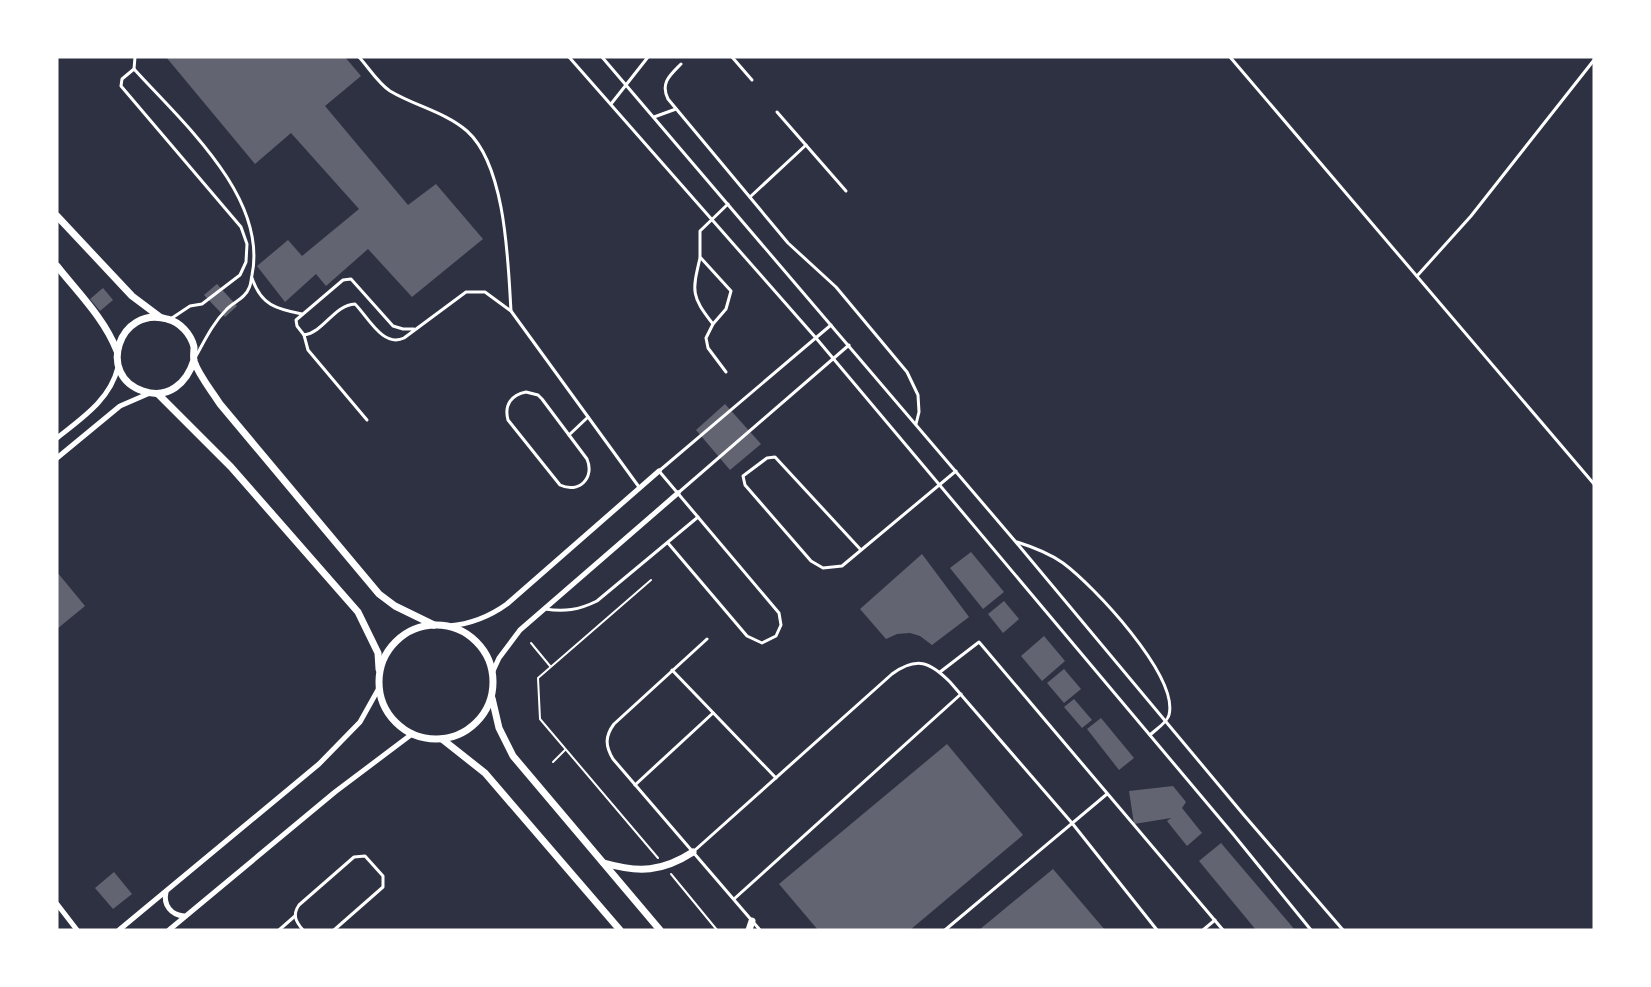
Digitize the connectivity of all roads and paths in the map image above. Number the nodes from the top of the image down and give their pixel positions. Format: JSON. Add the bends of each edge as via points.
{"nodes":[{"id":1,"x":135,"y":57,"type":"edge"},
{"id":2,"x":359,"y":57,"type":"edge"},
{"id":3,"x":569,"y":57,"type":"edge"},
{"id":4,"x":602,"y":57,"type":"edge"},
{"id":5,"x":648,"y":57,"type":"edge"},
{"id":6,"x":732,"y":57,"type":"edge"},
{"id":7,"x":1230,"y":57,"type":"edge"},
{"id":8,"x":1594,"y":60,"type":"edge"},
{"id":9,"x":681,"y":64,"type":"dead end"},
{"id":10,"x":134,"y":69,"type":"junction"},
{"id":11,"x":752,"y":80,"type":"dead end"},
{"id":12,"x":627,"y":85,"type":"junction"},
{"id":13,"x":611,"y":104,"type":"junction"},
{"id":14,"x":676,"y":109,"type":"junction"},
{"id":15,"x":777,"y":112,"type":"dead end"},
{"id":16,"x":654,"y":117,"type":"junction"},
{"id":17,"x":806,"y":146,"type":"junction"},
{"id":18,"x":846,"y":191,"type":"dead end"},
{"id":19,"x":750,"y":197,"type":"junction"},
{"id":20,"x":728,"y":204,"type":"junction"},
{"id":21,"x":57,"y":216,"type":"edge"},
{"id":22,"x":711,"y":219,"type":"junction"},
{"id":23,"x":700,"y":257,"type":"junction"},
{"id":24,"x":57,"y":266,"type":"edge"},
{"id":25,"x":252,"y":276,"type":"junction"},
{"id":26,"x":1417,"y":276,"type":"junction"},
{"id":27,"x":512,"y":311,"type":"junction"},
{"id":28,"x":302,"y":314,"type":"junction"},
{"id":29,"x":160,"y":317,"type":"junction"},
{"id":30,"x":170,"y":320,"type":"junction"},
{"id":31,"x":713,"y":324,"type":"junction"},
{"id":32,"x":831,"y":325,"type":"junction"},
{"id":33,"x":414,"y":329,"type":"junction"},
{"id":34,"x":304,"y":335,"type":"junction"},
{"id":35,"x":816,"y":338,"type":"junction"},
{"id":36,"x":849,"y":345,"type":"junction"},
{"id":37,"x":117,"y":351,"type":"junction"},
{"id":38,"x":833,"y":359,"type":"junction"},
{"id":39,"x":194,"y":360,"type":"junction"},
{"id":40,"x":118,"y":365,"type":"junction"},
{"id":41,"x":726,"y":372,"type":"dead end"},
{"id":42,"x":154,"y":394,"type":"junction"},
{"id":43,"x":588,"y":417,"type":"junction"},
{"id":44,"x":367,"y":420,"type":"dead end"},
{"id":45,"x":916,"y":424,"type":"junction"},
{"id":46,"x":569,"y":435,"type":"junction"},
{"id":47,"x":57,"y":438,"type":"edge"},
{"id":48,"x":57,"y":458,"type":"edge"},
{"id":49,"x":659,"y":471,"type":"junction"},
{"id":50,"x":956,"y":471,"type":"junction"},
{"id":51,"x":1594,"y":484,"type":"edge"},
{"id":52,"x":939,"y":485,"type":"junction"},
{"id":53,"x":639,"y":488,"type":"junction"},
{"id":54,"x":678,"y":493,"type":"junction"},
{"id":55,"x":698,"y":517,"type":"junction"},
{"id":56,"x":1015,"y":541,"type":"junction"},
{"id":57,"x":668,"y":543,"type":"junction"},
{"id":58,"x":861,"y":550,"type":"junction"},
{"id":59,"x":545,"y":609,"type":"junction"},
{"id":60,"x":434,"y":625,"type":"junction"},
{"id":61,"x":449,"y":626,"type":"junction"},
{"id":62,"x":706,"y":639,"type":"dead end"},
{"id":63,"x":531,"y":643,"type":"dead end"},
{"id":64,"x":551,"y":667,"type":"dead end"},
{"id":65,"x":672,"y":670,"type":"junction"},
{"id":66,"x":380,"y":671,"type":"junction"},
{"id":67,"x":493,"y":671,"type":"junction"},
{"id":68,"x":940,"y":672,"type":"junction"},
{"id":69,"x":379,"y":688,"type":"junction"},
{"id":70,"x":961,"y":694,"type":"junction"},
{"id":71,"x":492,"y":698,"type":"junction"},
{"id":72,"x":713,"y":713,"type":"junction"},
{"id":73,"x":1166,"y":721,"type":"junction"},
{"id":74,"x":412,"y":734,"type":"junction"},
{"id":75,"x":1150,"y":735,"type":"junction"},
{"id":76,"x":442,"y":739,"type":"junction"},
{"id":77,"x":566,"y":750,"type":"dead end"},
{"id":78,"x":553,"y":762,"type":"dead end"},
{"id":79,"x":776,"y":778,"type":"junction"},
{"id":80,"x":635,"y":785,"type":"junction"},
{"id":81,"x":1107,"y":794,"type":"junction"},
{"id":82,"x":1072,"y":823,"type":"junction"},
{"id":83,"x":693,"y":852,"type":"junction"},
{"id":84,"x":603,"y":862,"type":"junction"},
{"id":85,"x":167,"y":891,"type":"junction"},
{"id":86,"x":734,"y":899,"type":"junction"},
{"id":87,"x":57,"y":904,"type":"edge"},
{"id":88,"x":185,"y":916,"type":"junction"},
{"id":89,"x":295,"y":916,"type":"junction"},
{"id":90,"x":1215,"y":920,"type":"junction"},
{"id":91,"x":752,"y":921,"type":"junction"},
{"id":92,"x":77,"y":930,"type":"edge"},
{"id":93,"x":119,"y":930,"type":"edge"},
{"id":94,"x":169,"y":930,"type":"edge"},
{"id":95,"x":279,"y":930,"type":"edge"},
{"id":96,"x":303,"y":930,"type":"edge"},
{"id":97,"x":334,"y":930,"type":"edge"},
{"id":98,"x":620,"y":930,"type":"edge"},
{"id":99,"x":660,"y":930,"type":"edge"},
{"id":100,"x":749,"y":930,"type":"edge"},
{"id":101,"x":760,"y":930,"type":"edge"},
{"id":102,"x":945,"y":930,"type":"edge"},
{"id":103,"x":1158,"y":930,"type":"edge"},
{"id":104,"x":1203,"y":930,"type":"edge"},
{"id":105,"x":1223,"y":930,"type":"edge"},
{"id":106,"x":1311,"y":930,"type":"edge"},
{"id":107,"x":1343,"y":930,"type":"edge"}],
"edges":[{"from":1,"to":10,"type":"lane"},
{"from":2,"to":27,"type":"lane","via":[[387,89],[468,132],[482,150],[504,219]]},
{"from":3,"to":13,"type":"lane"},
{"from":4,"to":12,"type":"lane"},
{"from":5,"to":12,"type":"lane"},
{"from":6,"to":11,"type":"lane"},
{"from":7,"to":26,"type":"lane"},
{"from":8,"to":26,"type":"lane","via":[[1464,225]]},
{"from":9,"to":14,"type":"lane","via":[[664,86]]},
{"from":10,"to":25,"type":"lane","via":[[218,163],[235,190],[252,230]]},
{"from":10,"to":30,"type":"lane","via":[[122,79],[121,86],[241,227],[247,244],[240,275],[202,304],[190,306]]},
{"from":12,"to":13,"type":"lane"},
{"from":12,"to":16,"type":"lane"},
{"from":13,"to":22,"type":"lane"},
{"from":14,"to":16,"type":"lane"},
{"from":14,"to":19,"type":"lane"},
{"from":15,"to":17,"type":"lane"},
{"from":16,"to":20,"type":"lane"},
{"from":17,"to":18,"type":"lane"},
{"from":17,"to":19,"type":"lane"},
{"from":19,"to":45,"type":"lane","via":[[788,243],[836,287],[907,372],[918,395]]},
{"from":20,"to":22,"type":"lane"},
{"from":20,"to":32,"type":"lane"},
{"from":21,"to":29,"type":"street","via":[[132,296]]},
{"from":22,"to":23,"type":"lane","via":[[700,231]]},
{"from":22,"to":35,"type":"lane"},
{"from":23,"to":31,"type":"lane","via":[[694,284],[697,304]]},
{"from":23,"to":31,"type":"lane","via":[[731,291],[726,309]]},
{"from":24,"to":37,"type":"street","via":[[101,319]]},
{"from":25,"to":28,"type":"lane","via":[[256,291],[268,304]]},
{"from":25,"to":39,"type":"lane","via":[[249,290],[227,309]]},
{"from":26,"to":51,"type":"lane"},
{"from":27,"to":33,"type":"lane","via":[[485,292],[465,292]]},
{"from":27,"to":43,"type":"lane"},
{"from":28,"to":33,"type":"lane","via":[[343,280],[351,279],[393,326]]},
{"from":28,"to":34,"type":"lane","via":[[296,320]]},
{"from":29,"to":30,"type":"street"},
{"from":29,"to":37,"type":"street","via":[[131,326],[120,339]]},
{"from":30,"to":39,"type":"street","via":[[189,336]]},
{"from":31,"to":41,"type":"lane","via":[[706,338],[708,348]]},
{"from":32,"to":35,"type":"lane"},
{"from":32,"to":36,"type":"lane"},
{"from":33,"to":34,"type":"lane","via":[[404,338],[388,340],[355,304],[349,304],[311,334]]},
{"from":34,"to":44,"type":"lane","via":[[308,350]]},
{"from":35,"to":38,"type":"lane"},
{"from":35,"to":49,"type":"lane"},
{"from":36,"to":38,"type":"lane"},
{"from":36,"to":45,"type":"lane"},
{"from":37,"to":40,"type":"street"},
{"from":38,"to":52,"type":"lane"},
{"from":38,"to":54,"type":"lane"},
{"from":39,"to":42,"type":"street","via":[[182,383],[171,391]]},
{"from":39,"to":60,"type":"street","via":[[220,404],[379,594]]},
{"from":40,"to":42,"type":"street","via":[[130,384]]},
{"from":40,"to":47,"type":"street","via":[[105,397]]},
{"from":42,"to":48,"type":"street","via":[[120,406]]},
{"from":42,"to":66,"type":"street","via":[[231,467],[358,612],[378,652]]},
{"from":43,"to":46,"type":"lane"},
{"from":43,"to":53,"type":"lane"},
{"from":45,"to":50,"type":"lane"},
{"from":46,"to":46,"type":"lane","via":[[538,395],[520,393],[508,404],[506,415],[510,425],[560,485],[571,488],[582,485],[590,471],[587,459]]},
{"from":49,"to":53,"type":"street"},
{"from":49,"to":54,"type":"lane"},
{"from":50,"to":52,"type":"lane"},
{"from":50,"to":56,"type":"lane"},
{"from":52,"to":58,"type":"lane"},
{"from":52,"to":75,"type":"lane"},
{"from":53,"to":61,"type":"street","via":[[507,604],[477,621]]},
{"from":54,"to":55,"type":"lane"},
{"from":54,"to":59,"type":"street"},
{"from":55,"to":57,"type":"lane"},
{"from":55,"to":57,"type":"lane","via":[[779,613],[781,625],[776,636],[762,643],[747,636]]},
{"from":56,"to":73,"type":"lane"},
{"from":56,"to":73,"type":"lane","via":[[1048,554],[1073,571],[1141,644],[1165,688],[1170,713]]},
{"from":57,"to":59,"type":"lane","via":[[597,602],[577,609]]},
{"from":58,"to":58,"type":"lane","via":[[842,566],[823,568],[811,561],[745,485],[743,476],[775,457]]},
{"from":59,"to":67,"type":"street","via":[[520,630]]},
{"from":60,"to":61,"type":"street"},
{"from":60,"to":66,"type":"street","via":[[418,627],[393,644]]},
{"from":61,"to":67,"type":"street","via":[[478,642]]},
{"from":62,"to":65,"type":"lane"},
{"from":63,"to":64,"type":"path"},
{"from":65,"to":72,"type":"lane"},
{"from":65,"to":80,"type":"lane","via":[[614,724],[607,737],[613,759]]},
{"from":66,"to":69,"type":"street"},
{"from":67,"to":71,"type":"street"},
{"from":68,"to":70,"type":"lane"},
{"from":68,"to":79,"type":"lane","via":[[924,663],[906,664]]},
{"from":68,"to":81,"type":"lane","via":[[979,642]]},
{"from":69,"to":74,"type":"street","via":[[389,715]]},
{"from":69,"to":85,"type":"street","via":[[360,722],[319,764]]},
{"from":70,"to":82,"type":"lane"},
{"from":70,"to":86,"type":"lane"},
{"from":71,"to":76,"type":"street","via":[[473,726]]},
{"from":71,"to":84,"type":"street","via":[[499,728],[513,756]]},
{"from":72,"to":79,"type":"lane"},
{"from":72,"to":80,"type":"lane"},
{"from":73,"to":75,"type":"lane"},
{"from":73,"to":107,"type":"lane"},
{"from":74,"to":76,"type":"street"},
{"from":74,"to":88,"type":"street","via":[[334,792]]},
{"from":75,"to":106,"type":"lane"},
{"from":76,"to":98,"type":"street","via":[[485,773]]},
{"from":77,"to":78,"type":"path"},
{"from":79,"to":83,"type":"lane"},
{"from":80,"to":83,"type":"lane"},
{"from":81,"to":82,"type":"lane"},
{"from":81,"to":90,"type":"lane"},
{"from":82,"to":102,"type":"lane"},
{"from":82,"to":103,"type":"lane"},
{"from":83,"to":84,"type":"street","via":[[650,870],[626,869]]},
{"from":83,"to":86,"type":"lane"},
{"from":84,"to":99,"type":"street"},
{"from":85,"to":88,"type":"street","via":[[168,909]]},
{"from":85,"to":93,"type":"street"},
{"from":86,"to":91,"type":"lane"},
{"from":87,"to":92,"type":"street"},
{"from":88,"to":94,"type":"street"},
{"from":89,"to":95,"type":"lane"},
{"from":89,"to":96,"type":"lane"},
{"from":89,"to":97,"type":"lane","via":[[298,905],[354,857],[365,856],[383,876],[383,887]]},
{"from":90,"to":104,"type":"lane"},
{"from":90,"to":105,"type":"lane"},
{"from":91,"to":100,"type":"street"},
{"from":91,"to":101,"type":"lane"}]}
